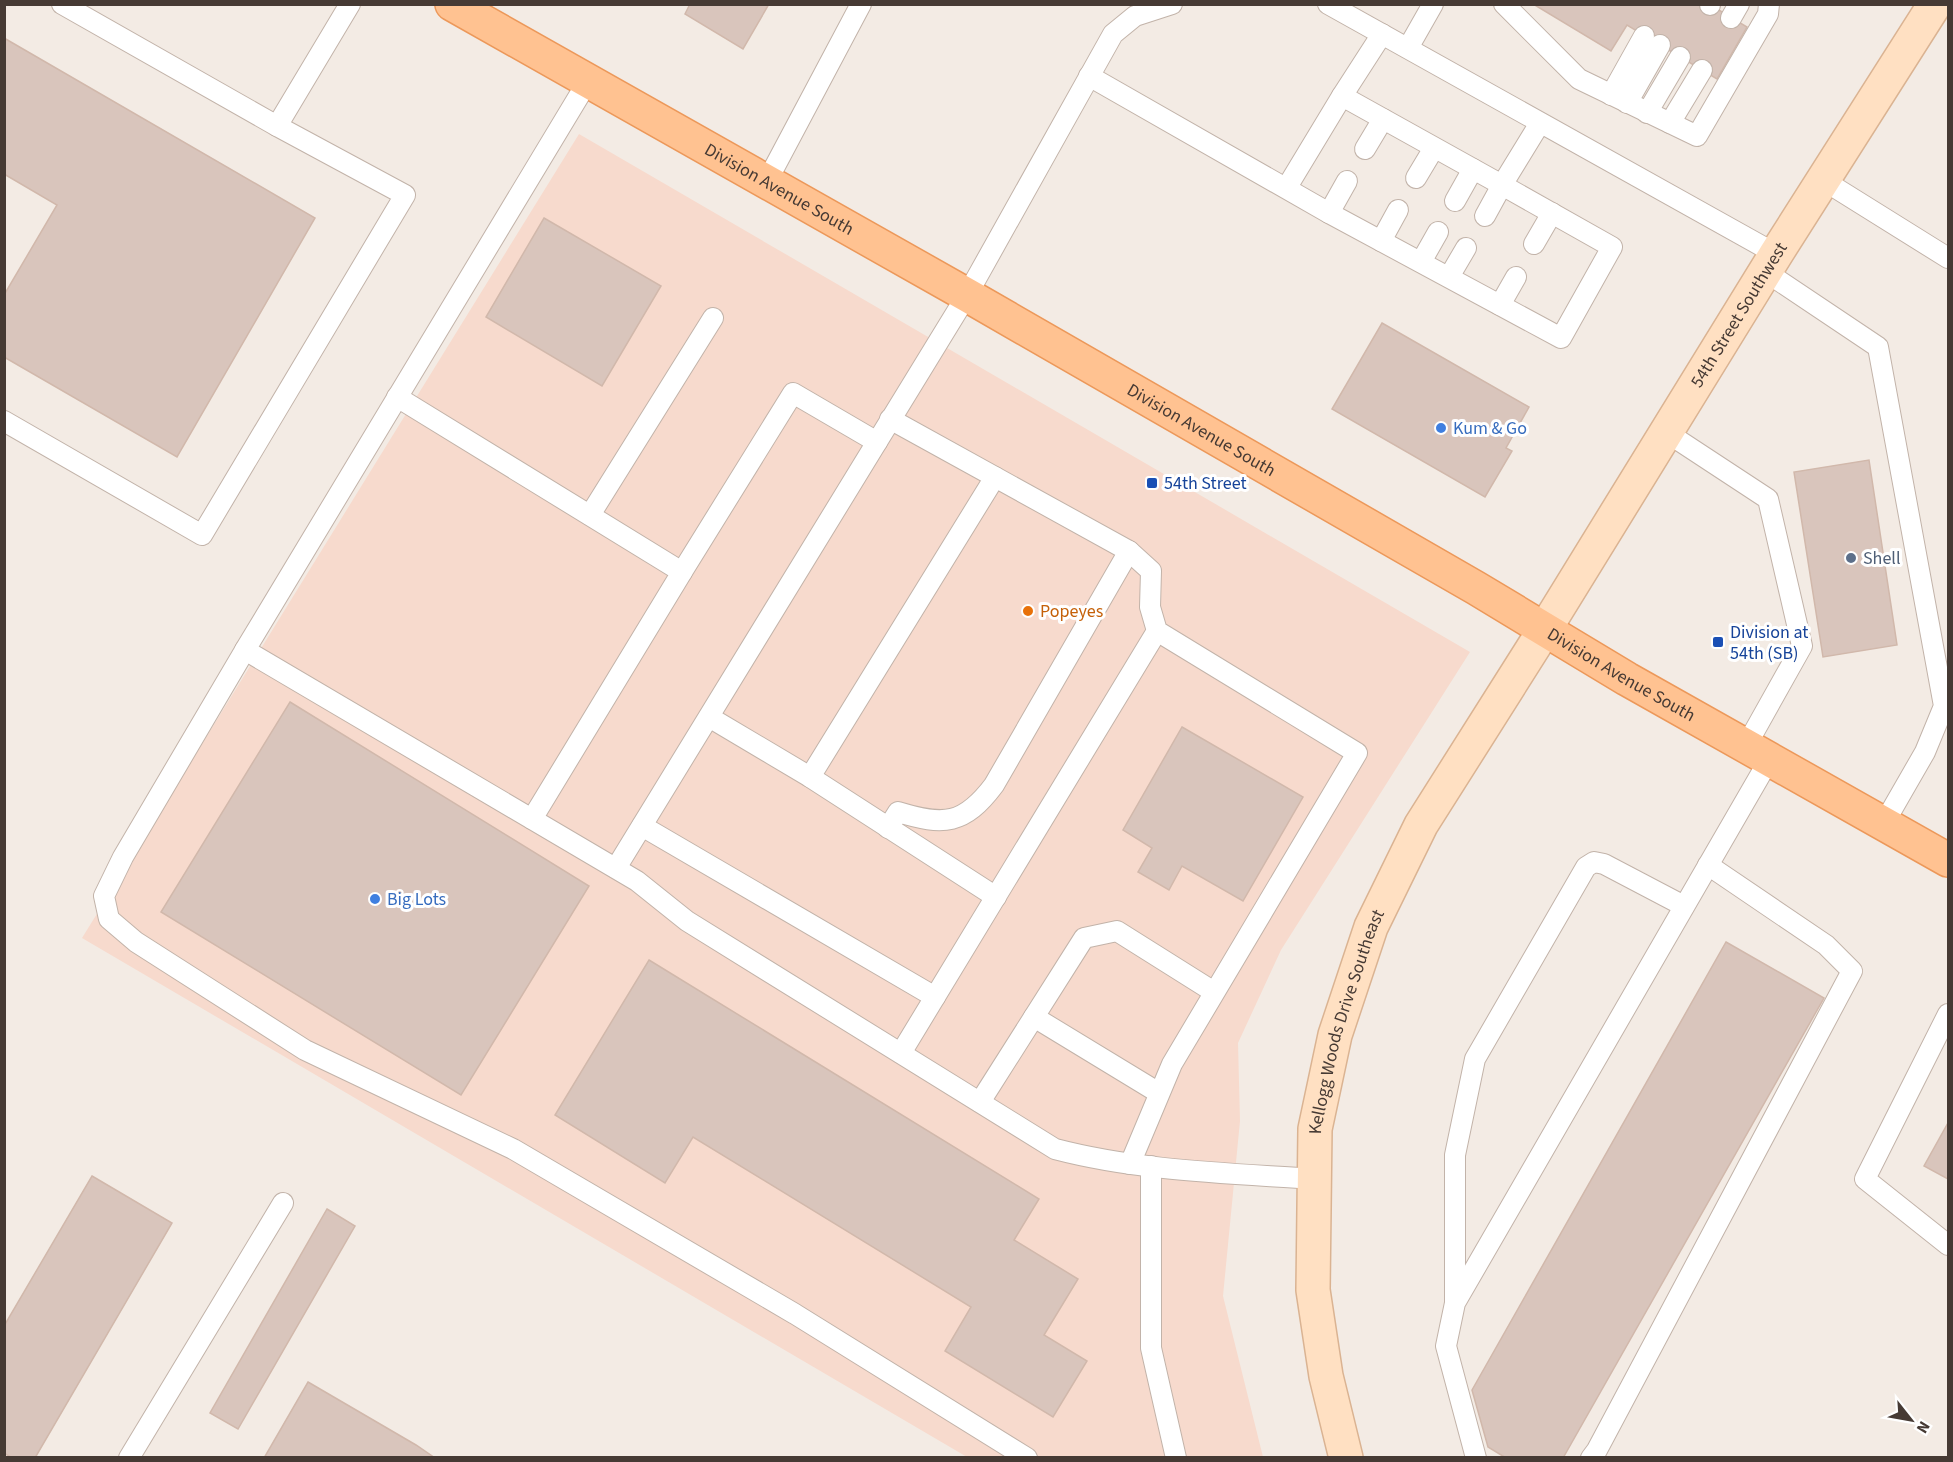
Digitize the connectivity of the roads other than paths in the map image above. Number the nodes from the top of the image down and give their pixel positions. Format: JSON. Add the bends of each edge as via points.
{"nodes":[{"id":1,"x":62,"y":4,"type":"edge"},
{"id":2,"x":350,"y":4,"type":"edge"},
{"id":3,"x":452,"y":4,"type":"edge"},
{"id":4,"x":861,"y":4,"type":"edge"},
{"id":5,"x":1172,"y":4,"type":"edge"},
{"id":6,"x":1328,"y":4,"type":"edge"},
{"id":7,"x":1434,"y":4,"type":"edge"},
{"id":8,"x":1504,"y":4,"type":"edge"},
{"id":9,"x":1769,"y":4,"type":"edge"},
{"id":10,"x":1935,"y":4,"type":"edge"},
{"id":11,"x":1148,"y":7,"type":"edge"},
{"id":12,"x":1382,"y":34,"type":"junction"},
{"id":13,"x":1652,"y":40,"type":"dead end"},
{"id":14,"x":1408,"y":48,"type":"junction"},
{"id":15,"x":1680,"y":57,"type":"dead end"},
{"id":16,"x":1701,"y":70,"type":"dead end"},
{"id":17,"x":1089,"y":76,"type":"junction"},
{"id":18,"x":588,"y":81,"type":"junction"},
{"id":19,"x":1342,"y":96,"type":"junction"},
{"id":20,"x":1619,"y":99,"type":"junction"},
{"id":21,"x":1647,"y":113,"type":"junction"},
{"id":22,"x":1383,"y":119,"type":"junction"},
{"id":23,"x":1540,"y":123,"type":"junction"},
{"id":24,"x":1670,"y":123,"type":"junction"},
{"id":25,"x":278,"y":126,"type":"junction"},
{"id":26,"x":1434,"y":148,"type":"junction"},
{"id":27,"x":1365,"y":149,"type":"dead end"},
{"id":28,"x":1473,"y":169,"type":"junction"},
{"id":29,"x":1416,"y":178,"type":"dead end"},
{"id":30,"x":1823,"y":180,"type":"junction"},
{"id":31,"x":1347,"y":181,"type":"dead end"},
{"id":32,"x":766,"y":183,"type":"junction"},
{"id":33,"x":1502,"y":185,"type":"junction"},
{"id":34,"x":1287,"y":188,"type":"junction"},
{"id":35,"x":1455,"y":201,"type":"dead end"},
{"id":36,"x":1398,"y":210,"type":"dead end"},
{"id":37,"x":1329,"y":213,"type":"junction"},
{"id":38,"x":1552,"y":213,"type":"junction"},
{"id":39,"x":1485,"y":216,"type":"dead end"},
{"id":40,"x":1438,"y":232,"type":"dead end"},
{"id":41,"x":1381,"y":241,"type":"junction"},
{"id":42,"x":1534,"y":244,"type":"dead end"},
{"id":43,"x":1466,"y":248,"type":"dead end"},
{"id":44,"x":1948,"y":258,"type":"edge"},
{"id":45,"x":1421,"y":262,"type":"junction"},
{"id":46,"x":1771,"y":263,"type":"junction"},
{"id":47,"x":1516,"y":277,"type":"dead end"},
{"id":48,"x":1449,"y":278,"type":"junction"},
{"id":49,"x":967,"y":295,"type":"junction"},
{"id":50,"x":1500,"y":305,"type":"junction"},
{"id":51,"x":713,"y":318,"type":"dead end"},
{"id":52,"x":397,"y":397,"type":"junction"},
{"id":53,"x":890,"y":419,"type":"junction"},
{"id":54,"x":4,"y":421,"type":"edge"},
{"id":55,"x":1666,"y":432,"type":"junction"},
{"id":56,"x":877,"y":442,"type":"junction"},
{"id":57,"x":995,"y":477,"type":"junction"},
{"id":58,"x":590,"y":515,"type":"junction"},
{"id":59,"x":1129,"y":551,"type":"junction"},
{"id":60,"x":682,"y":572,"type":"junction"},
{"id":61,"x":1545,"y":629,"type":"junction"},
{"id":62,"x":1157,"y":631,"type":"junction"},
{"id":63,"x":245,"y":650,"type":"junction"},
{"id":64,"x":709,"y":717,"type":"junction"},
{"id":65,"x":1758,"y":753,"type":"junction"},
{"id":66,"x":810,"y":777,"type":"junction"},
{"id":67,"x":532,"y":819,"type":"junction"},
{"id":68,"x":1883,"y":825,"type":"junction"},
{"id":69,"x":642,"y":826,"type":"junction"},
{"id":70,"x":888,"y":828,"type":"junction"},
{"id":71,"x":1948,"y":860,"type":"edge"},
{"id":72,"x":1708,"y":865,"type":"junction"},
{"id":73,"x":616,"y":868,"type":"junction"},
{"id":74,"x":996,"y":897,"type":"junction"},
{"id":75,"x":1684,"y":906,"type":"junction"},
{"id":76,"x":1214,"y":992,"type":"junction"},
{"id":77,"x":935,"y":997,"type":"junction"},
{"id":78,"x":1948,"y":1014,"type":"edge"},
{"id":79,"x":1034,"y":1017,"type":"junction"},
{"id":80,"x":901,"y":1053,"type":"junction"},
{"id":81,"x":1159,"y":1093,"type":"junction"},
{"id":82,"x":980,"y":1102,"type":"junction"},
{"id":83,"x":1130,"y":1164,"type":"junction"},
{"id":84,"x":1151,"y":1166,"type":"junction"},
{"id":85,"x":1314,"y":1179,"type":"junction"},
{"id":86,"x":283,"y":1203,"type":"dead end"},
{"id":87,"x":1948,"y":1245,"type":"edge"},
{"id":88,"x":1455,"y":1303,"type":"junction"},
{"id":89,"x":129,"y":1458,"type":"edge"},
{"id":90,"x":1027,"y":1458,"type":"edge"},
{"id":91,"x":1176,"y":1458,"type":"edge"},
{"id":92,"x":1346,"y":1458,"type":"edge"},
{"id":93,"x":1476,"y":1458,"type":"edge"},
{"id":94,"x":1591,"y":1458,"type":"edge"}],
"edges":[{"from":1,"to":25,"type":"lane"},
{"from":2,"to":25,"type":"lane"},
{"from":3,"to":18,"type":"main road","name":"Division Avenue South"},
{"from":4,"to":32,"type":"lane"},
{"from":5,"to":11,"type":"lane"},
{"from":6,"to":12,"type":"lane"},
{"from":7,"to":14,"type":"lane"},
{"from":8,"to":20,"type":"lane","via":[[1579,79]]},
{"from":9,"to":24,"type":"lane","via":[[1768,14],[1697,136]]},
{"from":10,"to":30,"type":"main road","name":"54th Street Southwest"},
{"from":11,"to":17,"type":"lane","via":[[1113,34]]},
{"from":12,"to":14,"type":"lane"},
{"from":12,"to":19,"type":"lane"},
{"from":13,"to":20,"type":"lane"},
{"from":14,"to":23,"type":"lane"},
{"from":15,"to":21,"type":"lane"},
{"from":16,"to":24,"type":"lane"},
{"from":17,"to":34,"type":"lane"},
{"from":17,"to":49,"type":"lane"},
{"from":18,"to":32,"type":"main road","name":"Division Avenue South"},
{"from":18,"to":52,"type":"lane"},
{"from":19,"to":22,"type":"lane"},
{"from":19,"to":34,"type":"lane"},
{"from":20,"to":21,"type":"lane"},
{"from":21,"to":24,"type":"lane"},
{"from":22,"to":26,"type":"lane"},
{"from":22,"to":27,"type":"lane"},
{"from":23,"to":33,"type":"lane"},
{"from":23,"to":46,"type":"lane"},
{"from":25,"to":54,"type":"lane","via":[[405,195],[202,536]]},
{"from":26,"to":28,"type":"lane"},
{"from":26,"to":29,"type":"lane"},
{"from":28,"to":33,"type":"lane"},
{"from":28,"to":35,"type":"lane"},
{"from":30,"to":44,"type":"lane"},
{"from":30,"to":46,"type":"main road","name":"54th Street Southwest"},
{"from":31,"to":37,"type":"lane"},
{"from":32,"to":49,"type":"main road","name":"Division Avenue South"},
{"from":33,"to":38,"type":"lane"},
{"from":33,"to":39,"type":"lane"},
{"from":34,"to":37,"type":"lane"},
{"from":36,"to":41,"type":"lane"},
{"from":37,"to":41,"type":"lane"},
{"from":38,"to":42,"type":"lane"},
{"from":38,"to":50,"type":"lane","via":[[1611,247],[1561,338]]},
{"from":40,"to":45,"type":"lane"},
{"from":41,"to":45,"type":"lane"},
{"from":43,"to":48,"type":"lane"},
{"from":45,"to":48,"type":"lane"},
{"from":46,"to":55,"type":"main road","name":"54th Street Southwest"},
{"from":46,"to":68,"type":"lane","via":[[1878,347],[1944,706],[1925,752]]},
{"from":47,"to":50,"type":"lane"},
{"from":48,"to":50,"type":"lane"},
{"from":49,"to":53,"type":"lane"},
{"from":49,"to":61,"type":"main road","name":"Division Avenue South"},
{"from":51,"to":58,"type":"lane"},
{"from":52,"to":58,"type":"lane"},
{"from":52,"to":63,"type":"lane"},
{"from":53,"to":56,"type":"lane"},
{"from":53,"to":57,"type":"lane"},
{"from":55,"to":61,"type":"main road","name":"54th Street Southwest"},
{"from":55,"to":65,"type":"lane","via":[[1768,499],[1802,646]]},
{"from":56,"to":60,"type":"lane","via":[[793,393]]},
{"from":56,"to":64,"type":"lane"},
{"from":57,"to":59,"type":"lane"},
{"from":57,"to":66,"type":"lane"},
{"from":58,"to":60,"type":"lane"},
{"from":59,"to":62,"type":"lane","via":[[1151,571],[1150,607]]},
{"from":59,"to":70,"type":"lane","via":[[981,803],[955,820],[927,821],[898,812]]},
{"from":60,"to":67,"type":"lane"},
{"from":61,"to":65,"type":"main road","name":"Division Avenue South"},
{"from":61,"to":85,"type":"main road","name":"Kellogg Woods Drive Southeast","via":[[1421,825],[1371,927],[1335,1035],[1315,1129]]},
{"from":62,"to":74,"type":"lane"},
{"from":62,"to":76,"type":"lane","via":[[1358,753]]},
{"from":63,"to":67,"type":"lane"},
{"from":63,"to":90,"type":"lane","via":[[123,856],[104,896],[109,919],[136,942],[305,1050],[513,1149],[795,1314]]},
{"from":64,"to":66,"type":"lane"},
{"from":64,"to":69,"type":"lane"},
{"from":65,"to":68,"type":"main road","name":"Division Avenue South"},
{"from":65,"to":72,"type":"lane"},
{"from":66,"to":70,"type":"lane"},
{"from":67,"to":73,"type":"lane"},
{"from":68,"to":71,"type":"main road","name":"Division Avenue South"},
{"from":69,"to":73,"type":"lane"},
{"from":69,"to":77,"type":"lane"},
{"from":70,"to":74,"type":"lane"},
{"from":72,"to":75,"type":"lane"},
{"from":72,"to":94,"type":"lane","via":[[1826,945],[1852,971]]},
{"from":73,"to":80,"type":"lane","via":[[687,921]]},
{"from":74,"to":77,"type":"lane"},
{"from":75,"to":88,"type":"lane"},
{"from":75,"to":88,"type":"lane","via":[[1604,864],[1594,862],[1586,867],[1475,1059],[1455,1155]]},
{"from":76,"to":79,"type":"lane","via":[[1117,931],[1084,938]]},
{"from":76,"to":81,"type":"lane"},
{"from":77,"to":80,"type":"lane"},
{"from":78,"to":87,"type":"lane","via":[[1865,1179]]},
{"from":79,"to":81,"type":"lane"},
{"from":79,"to":82,"type":"lane"},
{"from":80,"to":82,"type":"lane"},
{"from":81,"to":83,"type":"lane"},
{"from":82,"to":83,"type":"lane","via":[[1054,1149]]},
{"from":83,"to":84,"type":"lane"},
{"from":84,"to":85,"type":"lane"},
{"from":84,"to":91,"type":"lane","via":[[1151,1348]]},
{"from":85,"to":92,"type":"main road","name":"Kellogg Woods Drive Southeast","via":[[1313,1290],[1326,1376]]},
{"from":86,"to":89,"type":"lane"},
{"from":88,"to":93,"type":"lane","via":[[1446,1346]]}]}
